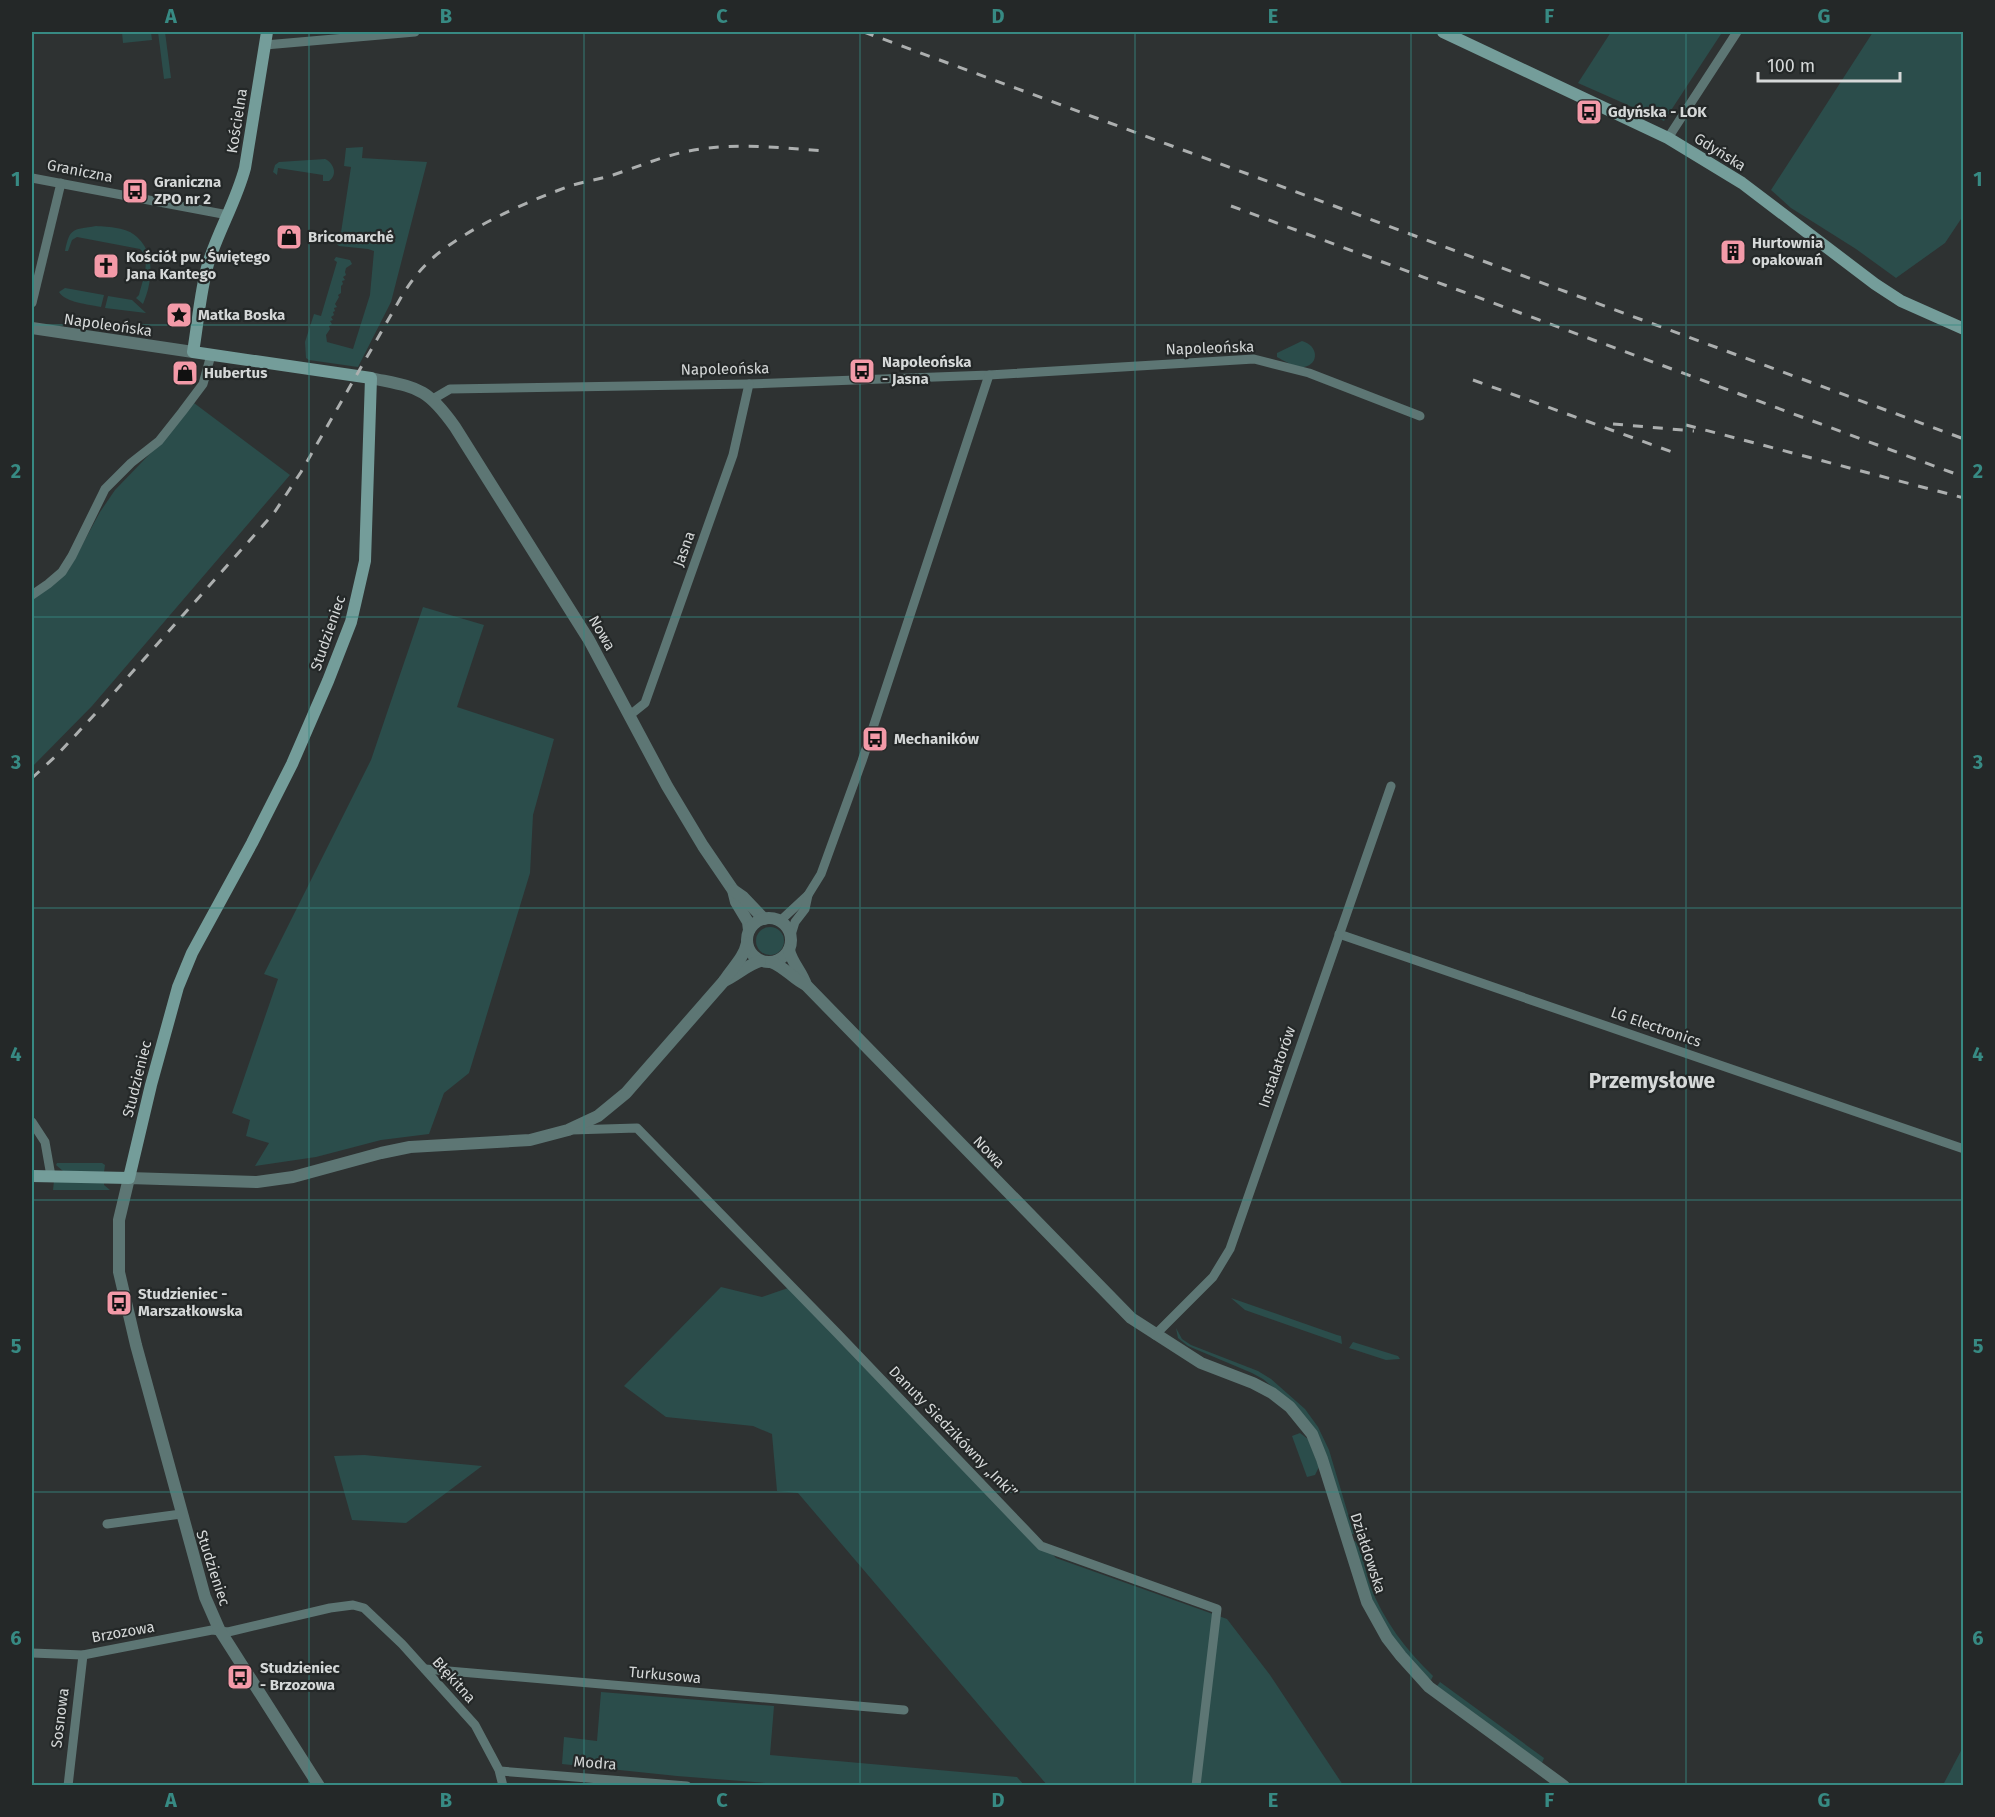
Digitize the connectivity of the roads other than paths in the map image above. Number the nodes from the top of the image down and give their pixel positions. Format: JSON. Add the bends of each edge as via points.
{"nodes":[{"id":1,"x":267,"y":32,"type":"edge"},
{"id":2,"x":415,"y":32,"type":"edge"},
{"id":3,"x":1443,"y":32,"type":"edge"},
{"id":4,"x":1737,"y":32,"type":"edge"},
{"id":5,"x":265,"y":45,"type":"junction"},
{"id":6,"x":1668,"y":138,"type":"junction"},
{"id":7,"x":32,"y":178,"type":"edge"},
{"id":8,"x":61,"y":183,"type":"junction"},
{"id":9,"x":228,"y":215,"type":"junction"},
{"id":10,"x":32,"y":303,"type":"edge"},
{"id":11,"x":32,"y":328,"type":"edge"},
{"id":12,"x":1964,"y":329,"type":"edge"},
{"id":13,"x":193,"y":352,"type":"junction"},
{"id":14,"x":211,"y":355,"type":"junction"},
{"id":15,"x":989,"y":375,"type":"junction"},
{"id":16,"x":371,"y":378,"type":"junction"},
{"id":17,"x":749,"y":384,"type":"junction"},
{"id":18,"x":433,"y":399,"type":"junction"},
{"id":19,"x":1420,"y":416,"type":"dead end"},
{"id":20,"x":32,"y":595,"type":"edge"},
{"id":21,"x":630,"y":715,"type":"junction"},
{"id":22,"x":1390,"y":786,"type":"dead end"},
{"id":23,"x":733,"y":890,"type":"junction"},
{"id":24,"x":808,"y":895,"type":"junction"},
{"id":25,"x":764,"y":919,"type":"junction"},
{"id":26,"x":780,"y":921,"type":"junction"},
{"id":27,"x":1339,"y":934,"type":"junction"},
{"id":28,"x":791,"y":935,"type":"junction"},
{"id":29,"x":748,"y":937,"type":"junction"},
{"id":30,"x":789,"y":950,"type":"junction"},
{"id":31,"x":766,"y":962,"type":"junction"},
{"id":32,"x":724,"y":981,"type":"junction"},
{"id":33,"x":806,"y":985,"type":"junction"},
{"id":34,"x":32,"y":1122,"type":"edge"},
{"id":35,"x":568,"y":1130,"type":"junction"},
{"id":36,"x":1964,"y":1149,"type":"edge"},
{"id":37,"x":32,"y":1176,"type":"edge"},
{"id":38,"x":51,"y":1176,"type":"junction"},
{"id":39,"x":129,"y":1178,"type":"junction"},
{"id":40,"x":1155,"y":1335,"type":"junction"},
{"id":41,"x":181,"y":1514,"type":"junction"},
{"id":42,"x":107,"y":1524,"type":"dead end"},
{"id":43,"x":364,"y":1608,"type":"joint"},
{"id":44,"x":219,"y":1629,"type":"junction"},
{"id":45,"x":32,"y":1653,"type":"edge"},
{"id":46,"x":82,"y":1655,"type":"junction"},
{"id":47,"x":425,"y":1670,"type":"junction"},
{"id":48,"x":904,"y":1710,"type":"dead end"},
{"id":49,"x":500,"y":1771,"type":"junction"},
{"id":50,"x":68,"y":1785,"type":"edge"},
{"id":51,"x":319,"y":1785,"type":"edge"},
{"id":52,"x":503,"y":1785,"type":"edge"},
{"id":53,"x":687,"y":1785,"type":"edge"},
{"id":54,"x":1196,"y":1785,"type":"edge"},
{"id":55,"x":1564,"y":1785,"type":"edge"}],
"edges":[{"from":1,"to":5,"type":"main road","name":"Kościelna"},
{"from":2,"to":5,"type":"street"},
{"from":3,"to":6,"type":"main road","name":"Gdyńska"},
{"from":4,"to":6,"type":"street"},
{"from":5,"to":9,"type":"main road","name":"Kościelna","via":[[244,168]]},
{"from":6,"to":12,"type":"main road","name":"Gdyńska","via":[[1742,183],[1884,289],[1919,310]]},
{"from":7,"to":8,"type":"street","name":"Graniczna"},
{"from":8,"to":9,"type":"street","name":"Graniczna"},
{"from":8,"to":10,"type":"street"},
{"from":9,"to":13,"type":"main road","name":"Kościelna","via":[[208,267]]},
{"from":11,"to":13,"type":"street","name":"Napoleońska"},
{"from":13,"to":14,"type":"main road","name":"Napoleońska"},
{"from":14,"to":16,"type":"main road","name":"Napoleońska"},
{"from":14,"to":20,"type":"street","via":[[203,384],[159,441],[105,489],[62,572]]},
{"from":15,"to":17,"type":"street","name":"Napoleońska"},
{"from":15,"to":19,"type":"street","name":"Napoleońska","via":[[1254,359],[1309,373]]},
{"from":15,"to":24,"type":"street","via":[[862,761],[821,874]]},
{"from":16,"to":18,"type":"street","name":"Napoleońska","via":[[411,386]]},
{"from":16,"to":39,"type":"main road","name":"Studzieniec","via":[[365,561],[351,622],[292,764],[192,953],[178,987]]},
{"from":17,"to":18,"type":"street","name":"Napoleońska","via":[[450,389]]},
{"from":17,"to":21,"type":"street","name":"Jasna","via":[[733,455],[649,692],[645,703]]},
{"from":18,"to":21,"type":"street","name":"Nowa","via":[[455,427],[564,599]]},
{"from":21,"to":23,"type":"street","name":"Nowa","via":[[667,786]]},
{"from":22,"to":27,"type":"street","name":"Instalatorów"},
{"from":23,"to":25,"type":"street","name":"Nowa"},
{"from":23,"to":29,"type":"street","name":"Nowa","via":[[748,922]]},
{"from":24,"to":26,"type":"street"},
{"from":24,"to":28,"type":"street"},
{"from":25,"to":26,"type":"street"},
{"from":25,"to":29,"type":"street","via":[[753,925]]},
{"from":26,"to":28,"type":"street"},
{"from":27,"to":36,"type":"street","name":"LG Electronics"},
{"from":27,"to":40,"type":"street","name":"Instalatorów","via":[[1230,1249],[1213,1277]]},
{"from":28,"to":30,"type":"street"},
{"from":29,"to":31,"type":"street","via":[[753,955]]},
{"from":29,"to":32,"type":"street","via":[[745,954]]},
{"from":30,"to":31,"type":"street","via":[[782,958]]},
{"from":30,"to":33,"type":"street","name":"Nowa"},
{"from":31,"to":32,"type":"street","via":[[749,966]]},
{"from":31,"to":33,"type":"street","name":"Nowa","via":[[779,965]]},
{"from":32,"to":35,"type":"street","via":[[626,1093],[598,1116]]},
{"from":33,"to":40,"type":"street","name":"Nowa","via":[[1105,1293]]},
{"from":34,"to":38,"type":"street","via":[[45,1142]]},
{"from":35,"to":39,"type":"street","via":[[530,1140],[410,1148],[257,1182]]},
{"from":35,"to":54,"type":"street","name":"Danuty Siedzikówny „Inki”","via":[[637,1128],[1041,1546],[1217,1609]]},
{"from":37,"to":38,"type":"main road"},
{"from":38,"to":39,"type":"main road"},
{"from":39,"to":41,"type":"street","name":"Studzieniec","via":[[119,1220],[119,1272]]},
{"from":40,"to":55,"type":"street","name":"Działdowska","via":[[1201,1363],[1272,1393],[1290,1407],[1312,1434],[1367,1602],[1387,1638],[1430,1687]]},
{"from":41,"to":42,"type":"street"},
{"from":41,"to":44,"type":"street","name":"Studzieniec","via":[[204,1597]]},
{"from":43,"to":44,"type":"street","name":"Brzozowa","via":[[330,1608],[228,1632]]},
{"from":43,"to":47,"type":"street","name":"Błękitna"},
{"from":44,"to":46,"type":"street","name":"Brzozowa"},
{"from":44,"to":51,"type":"street","name":"Studzieniec"},
{"from":45,"to":46,"type":"street","name":"Brzozowa"},
{"from":46,"to":50,"type":"street","name":"Sosnowa"},
{"from":47,"to":48,"type":"street","name":"Turkusowa"},
{"from":47,"to":49,"type":"street","name":"Błękitna","via":[[475,1725]]},
{"from":49,"to":52,"type":"street","name":"Błękitna"},
{"from":49,"to":53,"type":"street","name":"Modra"}]}
